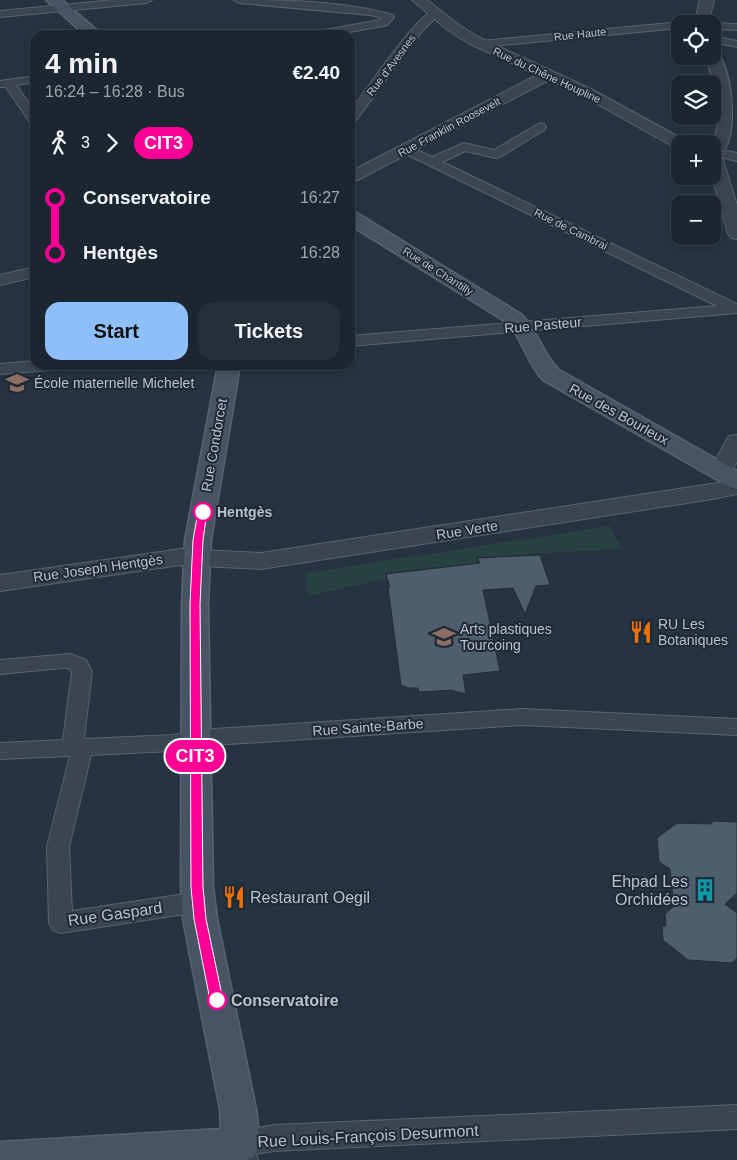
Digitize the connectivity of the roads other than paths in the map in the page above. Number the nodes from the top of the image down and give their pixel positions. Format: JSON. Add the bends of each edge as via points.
{"nodes":[{"id":1,"x":147,"y":0,"type":"edge"},
{"id":2,"x":239,"y":0,"type":"edge"},
{"id":3,"x":419,"y":0,"type":"edge"},
{"id":4,"x":707,"y":0,"type":"edge"},
{"id":5,"x":65,"y":4,"type":"edge"},
{"id":6,"x":435,"y":13,"type":"junction"},
{"id":7,"x":0,"y":14,"type":"edge"},
{"id":8,"x":703,"y":15,"type":"edge"},
{"id":9,"x":671,"y":26,"type":"edge"},
{"id":10,"x":721,"y":26,"type":"edge"},
{"id":11,"x":737,"y":27,"type":"edge"},
{"id":12,"x":89,"y":30,"type":"edge"},
{"id":13,"x":101,"y":30,"type":"edge"},
{"id":14,"x":343,"y":30,"type":"edge"},
{"id":15,"x":721,"y":41,"type":"edge"},
{"id":16,"x":480,"y":44,"type":"junction"},
{"id":17,"x":737,"y":44,"type":"edge"},
{"id":18,"x":716,"y":65,"type":"edge"},
{"id":19,"x":548,"y":75,"type":"junction"},
{"id":20,"x":30,"y":80,"type":"edge"},
{"id":21,"x":4,"y":83,"type":"edge"},
{"id":22,"x":355,"y":113,"type":"edge"},
{"id":23,"x":30,"y":115,"type":"edge"},
{"id":24,"x":540,"y":127,"type":"dead end"},
{"id":25,"x":671,"y":139,"type":"edge"},
{"id":26,"x":406,"y":149,"type":"junction"},
{"id":27,"x":721,"y":154,"type":"edge"},
{"id":28,"x":433,"y":161,"type":"junction"},
{"id":29,"x":355,"y":176,"type":"edge"},
{"id":30,"x":355,"y":220,"type":"edge"},
{"id":31,"x":737,"y":234,"type":"edge"},
{"id":32,"x":30,"y":273,"type":"edge"},
{"id":33,"x":0,"y":280,"type":"edge"},
{"id":34,"x":737,"y":310,"type":"edge"},
{"id":35,"x":523,"y":327,"type":"junction"},
{"id":36,"x":355,"y":341,"type":"edge"},
{"id":37,"x":30,"y":367,"type":"edge"},
{"id":38,"x":0,"y":369,"type":"edge"},
{"id":39,"x":228,"y":370,"type":"edge"},
{"id":40,"x":737,"y":441,"type":"edge"},
{"id":41,"x":729,"y":476,"type":"edge"},
{"id":42,"x":737,"y":487,"type":"edge"},
{"id":43,"x":197,"y":556,"type":"junction"},
{"id":44,"x":0,"y":583,"type":"edge"},
{"id":45,"x":0,"y":667,"type":"edge"},
{"id":46,"x":737,"y":727,"type":"edge"},
{"id":47,"x":195,"y":740,"type":"junction"},
{"id":48,"x":78,"y":746,"type":"junction"},
{"id":49,"x":0,"y":751,"type":"edge"},
{"id":50,"x":198,"y":902,"type":"junction"},
{"id":51,"x":737,"y":1117,"type":"edge"},
{"id":52,"x":242,"y":1152,"type":"edge"},
{"id":53,"x":0,"y":1160,"type":"edge"}],
"edges":[{"from":1,"to":5,"type":"street"},
{"from":2,"to":14,"type":"street","via":[[389,17],[383,23]]},
{"from":3,"to":6,"type":"street","name":"Rue du Chêne Houpline"},
{"from":4,"to":8,"type":"street"},
{"from":5,"to":7,"type":"street"},
{"from":5,"to":12,"type":"main road"},
{"from":5,"to":13,"type":"main road"},
{"from":6,"to":16,"type":"street","name":"Rue du Chêne Houpline"},
{"from":6,"to":22,"type":"street","name":"Rue d'Avesnes","via":[[419,28]]},
{"from":9,"to":16,"type":"street","name":"Rue Haute"},
{"from":10,"to":11,"type":"street"},
{"from":15,"to":17,"type":"street"},
{"from":16,"to":19,"type":"street","name":"Rue du Chêne Houpline"},
{"from":18,"to":27,"type":"street","via":[[725,92]]},
{"from":19,"to":25,"type":"street","name":"Rue du Chêne Houpline"},
{"from":19,"to":26,"type":"street","name":"Rue Franklin Roosevelt"},
{"from":20,"to":21,"type":"street"},
{"from":21,"to":23,"type":"street"},
{"from":24,"to":28,"type":"street","via":[[496,154],[464,147]]},
{"from":26,"to":28,"type":"street","name":"Rue de Cambrai"},
{"from":26,"to":29,"type":"street","name":"Rue Franklin Roosevelt"},
{"from":27,"to":31,"type":"street"},
{"from":28,"to":34,"type":"street","name":"Rue de Cambrai"},
{"from":30,"to":35,"type":"main road","name":"Rue de Chantilly","via":[[511,316]]},
{"from":32,"to":33,"type":"street"},
{"from":34,"to":35,"type":"street","name":"Rue Pasteur"},
{"from":35,"to":36,"type":"street","name":"Rue Pasteur"},
{"from":35,"to":41,"type":"main road","name":"Rue des Bourleux","via":[[542,367],[551,375]]},
{"from":37,"to":38,"type":"street"},
{"from":39,"to":43,"type":"main road","name":"Rue Condorcet"},
{"from":40,"to":41,"type":"street","via":[[731,455]]},
{"from":42,"to":43,"type":"street","name":"Rue Verte","via":[[261,561]]},
{"from":43,"to":44,"type":"street","name":"Rue Joseph Hentgès"},
{"from":43,"to":47,"type":"main road"},
{"from":45,"to":48,"type":"street","via":[[62,661],[79,665],[82,678]]},
{"from":46,"to":47,"type":"street","name":"Rue Sainte-Barbe","via":[[522,717]]},
{"from":47,"to":48,"type":"street","name":"Rue Sainte-Barbe"},
{"from":47,"to":50,"type":"main road"},
{"from":48,"to":49,"type":"street","name":"Rue Sainte-Barbe"},
{"from":48,"to":50,"type":"street","name":"Rue Gaspard","via":[[58,847],[61,923]]},
{"from":50,"to":52,"type":"main road","via":[[238,1109]]},
{"from":51,"to":52,"type":"street","name":"Rue Louis-François Desurmont","via":[[274,1138]]},
{"from":52,"to":53,"type":"main road","name":"Rue Louis-François Desurmont","via":[[212,1149]]}]}
